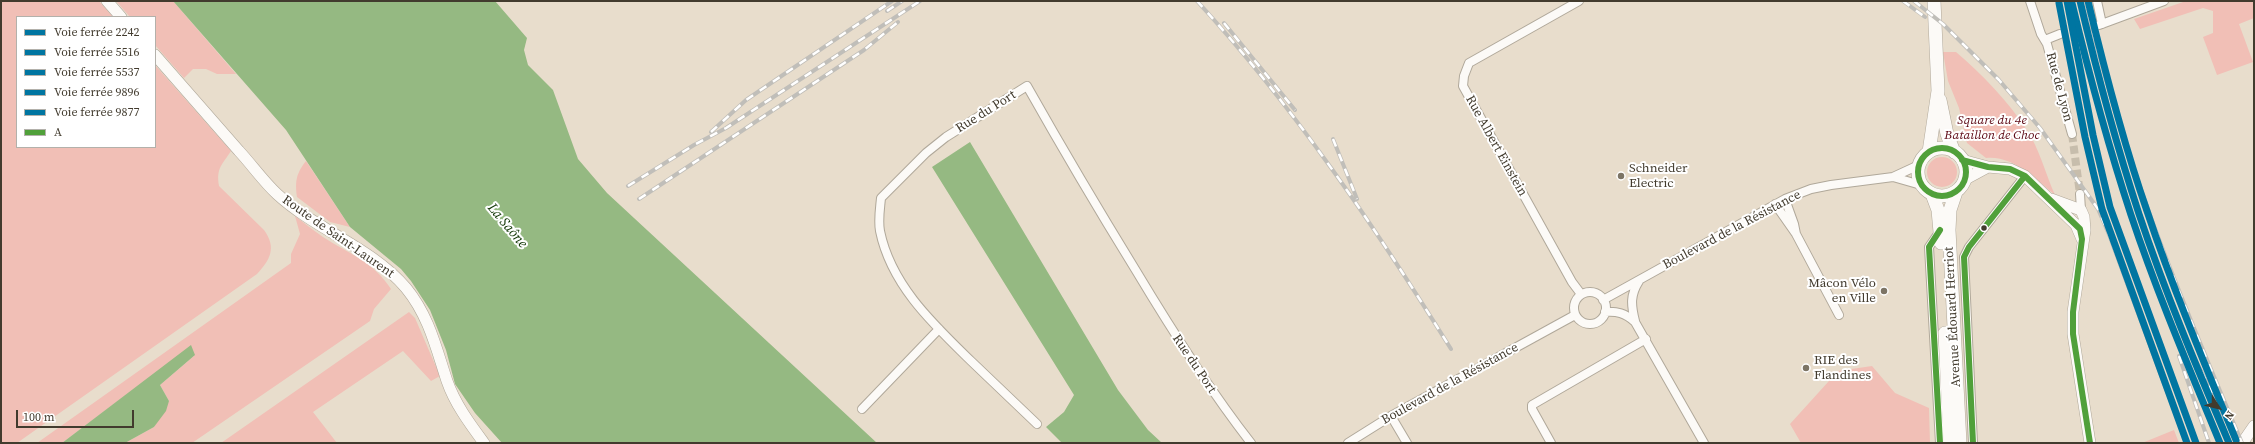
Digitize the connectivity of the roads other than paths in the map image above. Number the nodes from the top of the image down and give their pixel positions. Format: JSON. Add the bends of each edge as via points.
{"nodes":[{"id":1,"x":107,"y":1,"type":"edge"},
{"id":2,"x":1579,"y":1,"type":"edge"},
{"id":3,"x":1934,"y":1,"type":"edge"},
{"id":4,"x":2030,"y":1,"type":"edge"},
{"id":5,"x":2097,"y":1,"type":"edge"},
{"id":6,"x":2164,"y":1,"type":"edge"},
{"id":7,"x":120,"y":16,"type":"edge"},
{"id":8,"x":2060,"y":34,"type":"tunnel mouth"},
{"id":9,"x":2045,"y":40,"type":"junction"},
{"id":10,"x":156,"y":57,"type":"edge"},
{"id":11,"x":1938,"y":91,"type":"junction"},
{"id":12,"x":2072,"y":134,"type":"tunnel mouth"},
{"id":13,"x":1929,"y":152,"type":"junction"},
{"id":14,"x":1958,"y":156,"type":"junction"},
{"id":15,"x":1919,"y":165,"type":"junction"},
{"id":16,"x":1988,"y":167,"type":"junction"},
{"id":17,"x":2025,"y":176,"type":"junction"},
{"id":18,"x":1893,"y":177,"type":"junction"},
{"id":19,"x":1964,"y":180,"type":"junction"},
{"id":20,"x":1921,"y":185,"type":"junction"},
{"id":21,"x":1956,"y":192,"type":"junction"},
{"id":22,"x":1932,"y":194,"type":"junction"},
{"id":23,"x":2080,"y":194,"type":"tunnel mouth"},
{"id":24,"x":2046,"y":198,"type":"junction"},
{"id":25,"x":1785,"y":199,"type":"junction"},
{"id":26,"x":1775,"y":204,"type":"junction"},
{"id":27,"x":2081,"y":210,"type":"junction"},
{"id":28,"x":2066,"y":216,"type":"junction"},
{"id":29,"x":1940,"y":230,"type":"junction"},
{"id":30,"x":1796,"y":234,"type":"junction"},
{"id":31,"x":2082,"y":239,"type":"junction"},
{"id":32,"x":1641,"y":278,"type":"junction"},
{"id":33,"x":1581,"y":294,"type":"junction"},
{"id":34,"x":1603,"y":300,"type":"junction"},
{"id":35,"x":1605,"y":312,"type":"junction"},
{"id":36,"x":1575,"y":315,"type":"junction"},
{"id":37,"x":1839,"y":315,"type":"dead end"},
{"id":38,"x":1635,"y":322,"type":"junction"},
{"id":39,"x":939,"y":329,"type":"junction"},
{"id":40,"x":1646,"y":339,"type":"junction"},
{"id":41,"x":862,"y":409,"type":"dead end"},
{"id":42,"x":1391,"y":416,"type":"junction"},
{"id":43,"x":1037,"y":424,"type":"dead end"},
{"id":44,"x":2254,"y":426,"type":"edge"},
{"id":45,"x":2254,"y":433,"type":"edge"},
{"id":46,"x":484,"y":443,"type":"edge"},
{"id":47,"x":1252,"y":443,"type":"edge"},
{"id":48,"x":1348,"y":443,"type":"edge"},
{"id":49,"x":1407,"y":443,"type":"edge"},
{"id":50,"x":1551,"y":443,"type":"edge"},
{"id":51,"x":1704,"y":443,"type":"edge"},
{"id":52,"x":1940,"y":443,"type":"edge"},
{"id":53,"x":1950,"y":443,"type":"edge"},
{"id":54,"x":1960,"y":443,"type":"edge"},
{"id":55,"x":1973,"y":443,"type":"edge"},
{"id":56,"x":2090,"y":443,"type":"edge"}],
"edges":[{"from":1,"to":7,"type":"main road"},
{"from":2,"to":33,"type":"street","name":"Rue Albert Einstein","via":[[1470,63],[1463,86]]},
{"from":3,"to":11,"type":"main road"},
{"from":4,"to":9,"type":"street","name":"Rue de Lyon"},
{"from":5,"to":6,"type":"street","via":[[2101,24]]},
{"from":8,"to":9,"type":"street"},
{"from":9,"to":12,"type":"street","name":"Rue de Lyon"},
{"from":10,"to":46,"type":"main road","name":"Route de Saint-Laurent","via":[[277,194],[379,263],[404,286],[431,330],[457,403]]},
{"from":11,"to":13,"type":"main road"},
{"from":11,"to":14,"type":"main road","via":[[1947,134]]},
{"from":13,"to":14,"type":"main road","via":[[1942,149]]},
{"from":13,"to":15,"type":"main road"},
{"from":14,"to":16,"type":"main road"},
{"from":14,"to":19,"type":"main road","via":[[1965,166]]},
{"from":15,"to":18,"type":"street","name":"Boulevard de la Résistance"},
{"from":15,"to":20,"type":"main road","via":[[1918,179]]},
{"from":16,"to":17,"type":"main road","via":[[2010,169]]},
{"from":16,"to":19,"type":"main road"},
{"from":17,"to":24,"type":"main road"},
{"from":17,"to":55,"type":"street","via":[[1969,247],[1964,257]]},
{"from":18,"to":20,"type":"street","name":"Boulevard de la Résistance"},
{"from":18,"to":25,"type":"street","name":"Boulevard de la Résistance","via":[[1811,189]]},
{"from":19,"to":21,"type":"main road"},
{"from":20,"to":22,"type":"main road"},
{"from":21,"to":22,"type":"main road","via":[[1944,196]]},
{"from":21,"to":54,"type":"main road","name":"Avenue Édouard Herriot","via":[[1950,210],[1948,230]]},
{"from":22,"to":29,"type":"main road","name":"Avenue Édouard Herriot","via":[[1938,210]]},
{"from":23,"to":27,"type":"street"},
{"from":24,"to":27,"type":"main road"},
{"from":24,"to":28,"type":"main road"},
{"from":25,"to":26,"type":"street","name":"Boulevard de la Résistance"},
{"from":25,"to":30,"type":"street"},
{"from":26,"to":30,"type":"street"},
{"from":26,"to":32,"type":"street","name":"Boulevard de la Résistance"},
{"from":27,"to":28,"type":"main road","via":[[2075,215]]},
{"from":27,"to":31,"type":"main road","via":[[2085,230]]},
{"from":28,"to":31,"type":"main road","via":[[2080,229]]},
{"from":29,"to":52,"type":"street","via":[[1929,248]]},
{"from":29,"to":53,"type":"main road","name":"Avenue Édouard Herriot"},
{"from":30,"to":37,"type":"street"},
{"from":31,"to":56,"type":"main road","via":[[2073,312],[2073,334]]},
{"from":32,"to":34,"type":"street","name":"Boulevard de la Résistance"},
{"from":32,"to":38,"type":"street","via":[[1634,288],[1631,302]]},
{"from":33,"to":34,"type":"street","via":[[1596,293]]},
{"from":33,"to":36,"type":"street","via":[[1575,302]]},
{"from":34,"to":35,"type":"street"},
{"from":35,"to":36,"type":"street","via":[[1599,320],[1590,324],[1580,321]]},
{"from":35,"to":38,"type":"street","via":[[1618,311]]},
{"from":36,"to":42,"type":"street","name":"Boulevard de la Résistance"},
{"from":38,"to":40,"type":"street"},
{"from":39,"to":41,"type":"street"},
{"from":39,"to":43,"type":"street","name":"Rue du Port"},
{"from":39,"to":47,"type":"street","name":"Rue du Port","via":[[901,283],[890,259],[880,231],[881,198],[926,153],[946,137],[1027,86],[1073,169],[1155,304],[1202,376]]},
{"from":40,"to":50,"type":"street","via":[[1532,405],[1532,410]]},
{"from":40,"to":51,"type":"street"},
{"from":42,"to":48,"type":"street","name":"Boulevard de la Résistance"},
{"from":42,"to":49,"type":"street"},
{"from":44,"to":45,"type":"main road","via":[[2245,439]]}]}
